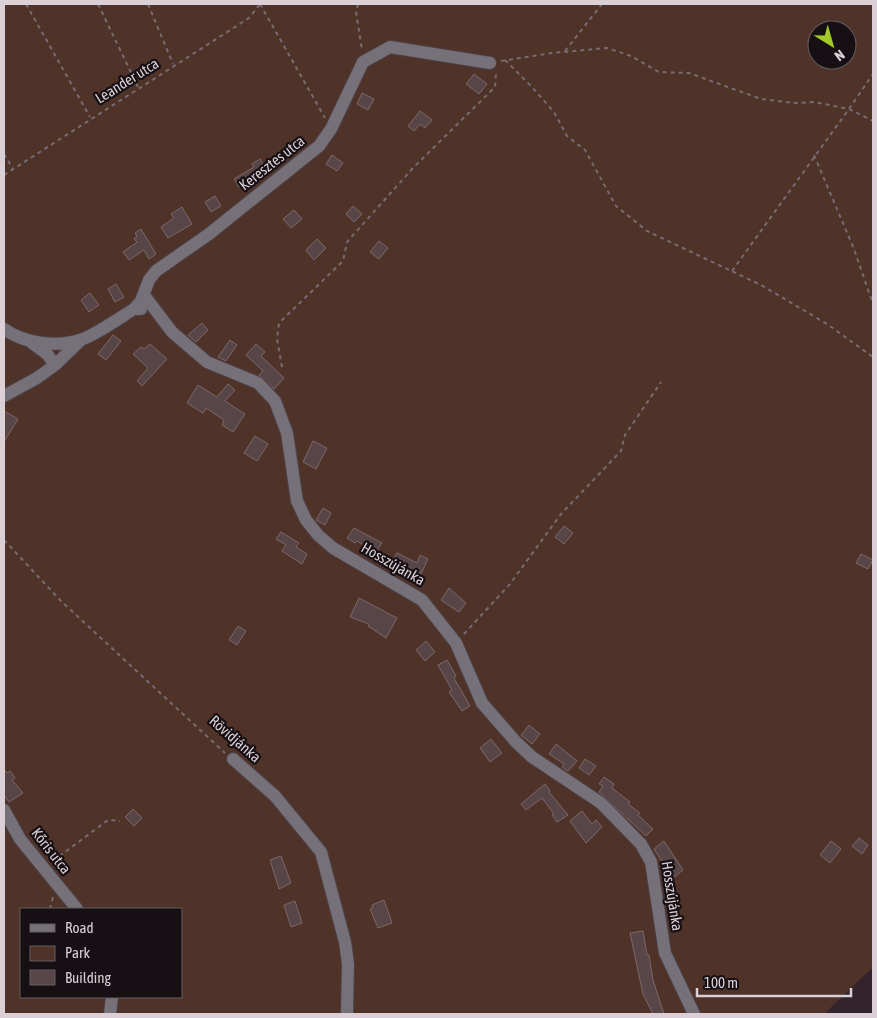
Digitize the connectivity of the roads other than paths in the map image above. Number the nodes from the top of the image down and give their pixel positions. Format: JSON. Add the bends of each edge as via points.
{"nodes":[{"id":1,"x":490,"y":63,"type":"road end"},
{"id":2,"x":144,"y":295,"type":"junction"},
{"id":3,"x":134,"y":309,"type":"junction"},
{"id":4,"x":154,"y":309,"type":"junction"},
{"id":5,"x":4,"y":329,"type":"edge"},
{"id":6,"x":82,"y":339,"type":"junction"},
{"id":7,"x":32,"y":342,"type":"junction"},
{"id":8,"x":55,"y":365,"type":"junction"},
{"id":9,"x":4,"y":396,"type":"edge"},
{"id":10,"x":233,"y":759,"type":"road end"},
{"id":11,"x":4,"y":810,"type":"edge"},
{"id":12,"x":76,"y":908,"type":"edge"},
{"id":13,"x":112,"y":998,"type":"edge"},
{"id":14,"x":110,"y":1014,"type":"edge"},
{"id":15,"x":347,"y":1014,"type":"edge"},
{"id":16,"x":694,"y":1014,"type":"edge"}],
"edges":[{"from":1,"to":2,"type":"street","name":"Keresztes utca","via":[[390,47],[363,62],[331,129],[319,146],[209,234],[156,271]]},
{"from":2,"to":3,"type":"street","name":"Keresztes utca"},
{"from":2,"to":4,"type":"street"},
{"from":3,"to":4,"type":"street","name":"Keresztes utca"},
{"from":3,"to":6,"type":"street","name":"Keresztes utca"},
{"from":4,"to":16,"type":"street","name":"Hosszújánka","via":[[172,332],[207,362],[250,379],[271,395],[287,432],[297,501],[310,526],[333,548],[422,600],[456,644],[477,694],[520,746],[601,803],[647,852],[655,882],[665,953]]},
{"from":5,"to":7,"type":"street","name":"Keresztes utca","via":[[21,340]]},
{"from":6,"to":7,"type":"street","name":"Keresztes utca"},
{"from":6,"to":8,"type":"street"},
{"from":7,"to":8,"type":"street"},
{"from":8,"to":9,"type":"street"},
{"from":10,"to":15,"type":"street","name":"Rövidjánka","via":[[274,796],[321,852],[345,942]]},
{"from":11,"to":12,"type":"street","name":"Kőris utca","via":[[20,839]]},
{"from":13,"to":14,"type":"street"}]}
